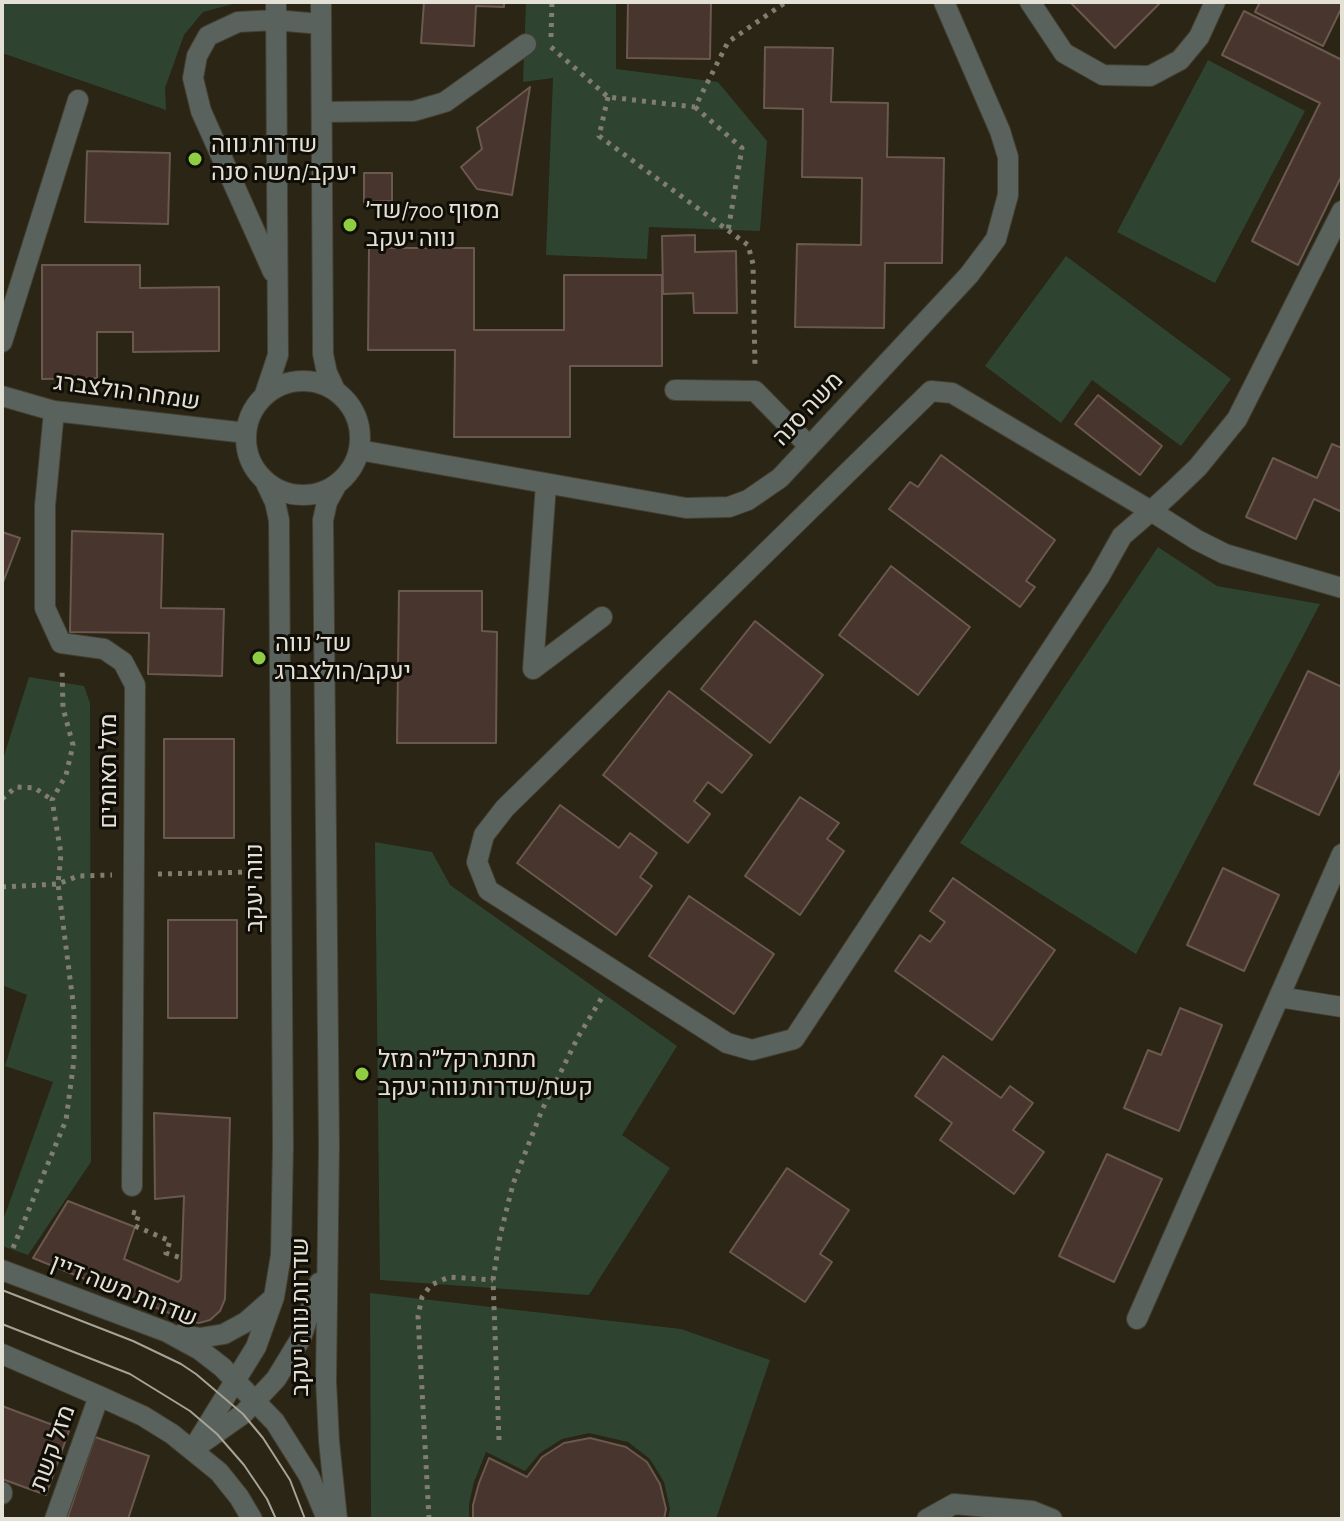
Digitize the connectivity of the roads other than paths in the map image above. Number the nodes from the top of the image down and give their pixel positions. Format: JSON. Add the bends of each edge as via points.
{"nodes":[{"id":1,"x":321,"y":2,"type":"edge"},
{"id":2,"x":944,"y":2,"type":"edge"},
{"id":3,"x":1030,"y":2,"type":"edge"},
{"id":4,"x":1215,"y":2,"type":"edge"},
{"id":5,"x":276,"y":11,"type":"edge"},
{"id":6,"x":321,"y":24,"type":"junction"},
{"id":7,"x":526,"y":44,"type":"dead end"},
{"id":8,"x":78,"y":100,"type":"dead end"},
{"id":9,"x":322,"y":112,"type":"junction"},
{"id":10,"x":1342,"y":211,"type":"edge"},
{"id":11,"x":277,"y":282,"type":"junction"},
{"id":12,"x":2,"y":342,"type":"edge"},
{"id":13,"x":335,"y":390,"type":"junction"},
{"id":14,"x":675,"y":390,"type":"dead end"},
{"id":15,"x":265,"y":394,"type":"junction"},
{"id":16,"x":2,"y":396,"type":"edge"},
{"id":17,"x":54,"y":411,"type":"junction"},
{"id":18,"x":246,"y":433,"type":"junction"},
{"id":19,"x":809,"y":446,"type":"junction"},
{"id":20,"x":359,"y":450,"type":"junction"},
{"id":21,"x":265,"y":481,"type":"junction"},
{"id":22,"x":337,"y":484,"type":"junction"},
{"id":23,"x":546,"y":484,"type":"junction"},
{"id":24,"x":1151,"y":511,"type":"junction"},
{"id":25,"x":1342,"y":588,"type":"edge"},
{"id":26,"x":602,"y":617,"type":"dead end"},
{"id":27,"x":1342,"y":854,"type":"edge"},
{"id":28,"x":1279,"y":997,"type":"junction"},
{"id":29,"x":1342,"y":1007,"type":"edge"},
{"id":30,"x":132,"y":1186,"type":"dead end"},
{"id":31,"x":328,"y":1219,"type":"junction"},
{"id":32,"x":3,"y":1270,"type":"edge"},
{"id":33,"x":274,"y":1297,"type":"junction"},
{"id":34,"x":1137,"y":1319,"type":"dead end"},
{"id":35,"x":167,"y":1332,"type":"junction"},
{"id":36,"x":2,"y":1354,"type":"edge"},
{"id":37,"x":236,"y":1380,"type":"junction"},
{"id":38,"x":99,"y":1396,"type":"junction"},
{"id":39,"x":257,"y":1401,"type":"junction"},
{"id":40,"x":193,"y":1449,"type":"junction"},
{"id":41,"x":55,"y":1519,"type":"edge"},
{"id":42,"x":252,"y":1519,"type":"edge"},
{"id":43,"x":327,"y":1519,"type":"edge"},
{"id":44,"x":337,"y":1519,"type":"edge"},
{"id":45,"x":927,"y":1519,"type":"edge"},
{"id":46,"x":1052,"y":1519,"type":"edge"}],
"edges":[{"from":1,"to":6,"type":"street"},
{"from":2,"to":19,"type":"street","name":"משה סנה","via":[[1008,157],[1008,195],[996,239],[969,275]]},
{"from":3,"to":4,"type":"street","via":[[1064,53],[1103,75],[1150,76],[1180,60],[1199,37]]},
{"from":5,"to":6,"type":"street"},
{"from":5,"to":11,"type":"street"},
{"from":5,"to":11,"type":"street","via":[[208,36],[193,78],[201,111]]},
{"from":6,"to":9,"type":"street"},
{"from":7,"to":9,"type":"street","via":[[445,102],[414,111]]},
{"from":8,"to":12,"type":"street"},
{"from":9,"to":13,"type":"street","via":[[323,354]]},
{"from":10,"to":24,"type":"street","via":[[1237,419],[1198,467]]},
{"from":11,"to":15,"type":"street","via":[[278,355]]},
{"from":13,"to":15,"type":"street","via":[[299,380]]},
{"from":13,"to":20,"type":"street","via":[[357,420]]},
{"from":14,"to":19,"type":"street","via":[[755,391]]},
{"from":15,"to":18,"type":"street","via":[[251,411]]},
{"from":16,"to":17,"type":"street","name":"שמחה הולצברג"},
{"from":17,"to":18,"type":"street","name":"שמחה הולצברג"},
{"from":17,"to":30,"type":"street","name":"מזל תאומים","via":[[45,506],[45,608],[61,643],[104,649],[123,662],[135,685]]},
{"from":18,"to":21,"type":"street","via":[[251,463]]},
{"from":19,"to":23,"type":"street","name":"משה סנה","via":[[780,478],[729,507],[686,508]]},
{"from":20,"to":22,"type":"street"},
{"from":20,"to":23,"type":"street","name":"משה סנה"},
{"from":21,"to":22,"type":"street","via":[[300,495]]},
{"from":21,"to":33,"type":"street","name":"נווה יעקב","via":[[279,520],[283,1160],[281,1255]]},
{"from":22,"to":31,"type":"street","via":[[323,520]]},
{"from":23,"to":26,"type":"street","via":[[533,669]]},
{"from":24,"to":24,"type":"street","via":[[1122,536],[794,1039],[752,1050],[727,1043],[488,890],[477,862],[484,835],[505,808],[931,391],[952,393]]},
{"from":24,"to":25,"type":"street","via":[[1225,554]]},
{"from":27,"to":28,"type":"street"},
{"from":28,"to":29,"type":"street"},
{"from":28,"to":34,"type":"street"},
{"from":31,"to":39,"type":"street","name":"שדרות נווה יעקב","via":[[321,1276],[308,1321],[285,1367]]},
{"from":31,"to":44,"type":"street","name":"שדרות נווה יעקב","via":[[326,1391]]},
{"from":32,"to":35,"type":"street","name":"שדרות משה דיין"},
{"from":33,"to":35,"type":"street","via":[[224,1334],[200,1338]]},
{"from":33,"to":37,"type":"street","name":"שדרות נווה יעקב","via":[[256,1347]]},
{"from":35,"to":37,"type":"street","name":"שדרות משה דיין","via":[[200,1350]]},
{"from":36,"to":38,"type":"street"},
{"from":37,"to":39,"type":"street","name":"שדרות משה דיין"},
{"from":37,"to":40,"type":"street","name":"שדרות נווה יעקב"},
{"from":38,"to":40,"type":"street","via":[[143,1416]]},
{"from":38,"to":41,"type":"street","name":"מזל קשת"},
{"from":39,"to":40,"type":"street","name":"שדרות נווה יעקב"},
{"from":39,"to":43,"type":"street","name":"שדרות נווה יעקב","via":[[292,1447]]},
{"from":40,"to":42,"type":"street","via":[[227,1482]]},
{"from":45,"to":46,"type":"street","via":[[954,1504],[1032,1511]]}]}
